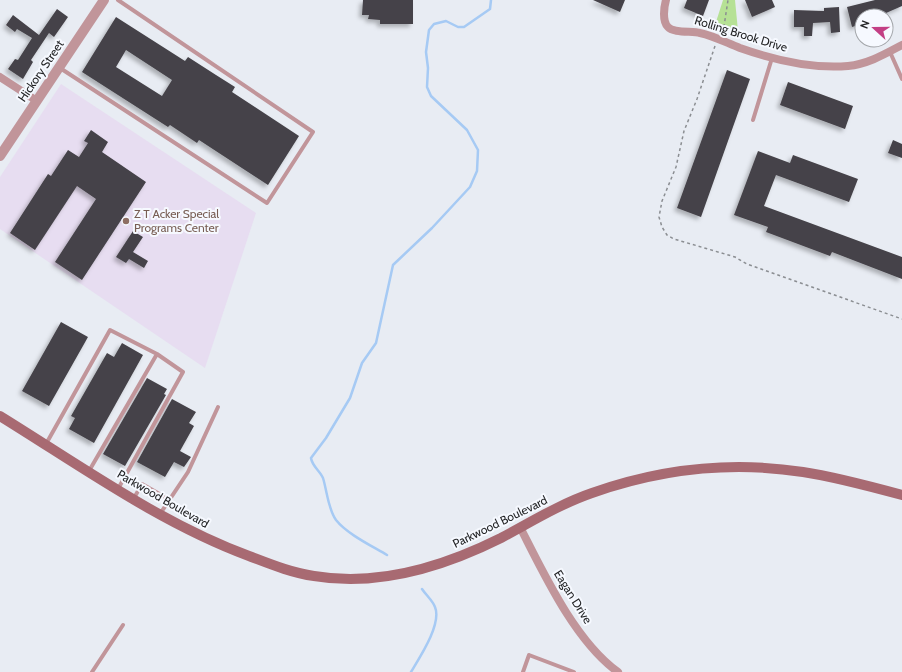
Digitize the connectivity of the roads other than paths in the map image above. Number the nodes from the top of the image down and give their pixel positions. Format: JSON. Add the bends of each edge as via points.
{"nodes":[{"id":1,"x":104,"y":0,"type":"edge"},
{"id":2,"x":118,"y":0,"type":"edge"},
{"id":3,"x":666,"y":0,"type":"edge"},
{"id":4,"x":902,"y":45,"type":"edge"},
{"id":5,"x":890,"y":52,"type":"junction"},
{"id":6,"x":772,"y":58,"type":"junction"},
{"id":7,"x":59,"y":67,"type":"junction"},
{"id":8,"x":0,"y":77,"type":"edge"},
{"id":9,"x":902,"y":79,"type":"edge"},
{"id":10,"x":37,"y":101,"type":"junction"},
{"id":11,"x":753,"y":120,"type":"dead end"},
{"id":12,"x":0,"y":156,"type":"edge"},
{"id":13,"x":157,"y":354,"type":"junction"},
{"id":14,"x":218,"y":407,"type":"dead end"},
{"id":15,"x":0,"y":416,"type":"edge"},
{"id":16,"x":46,"y":444,"type":"junction"},
{"id":17,"x":89,"y":471,"type":"junction"},
{"id":18,"x":118,"y":489,"type":"junction"},
{"id":19,"x":902,"y":495,"type":"edge"},
{"id":20,"x":133,"y":498,"type":"junction"},
{"id":21,"x":170,"y":500,"type":"junction"},
{"id":22,"x":160,"y":515,"type":"junction"},
{"id":23,"x":520,"y":527,"type":"junction"},
{"id":24,"x":124,"y":624,"type":"dead end"},
{"id":25,"x":92,"y":672,"type":"edge"},
{"id":26,"x":523,"y":672,"type":"edge"},
{"id":27,"x":574,"y":672,"type":"edge"},
{"id":28,"x":618,"y":672,"type":"edge"}],
"edges":[{"from":1,"to":7,"type":"street","name":"Hickory Street"},
{"from":2,"to":7,"type":"lane","via":[[313,132],[267,203]]},
{"from":3,"to":6,"type":"street","name":"Rolling Brook Drive","via":[[666,25],[671,29],[699,33]]},
{"from":4,"to":5,"type":"street","name":"Rolling Brook Drive"},
{"from":5,"to":6,"type":"street","name":"Rolling Brook Drive","via":[[846,66],[802,64]]},
{"from":5,"to":9,"type":"lane"},
{"from":6,"to":11,"type":"lane"},
{"from":7,"to":10,"type":"street","name":"Hickory Street"},
{"from":8,"to":10,"type":"street"},
{"from":10,"to":12,"type":"street","name":"Hickory Street"},
{"from":13,"to":16,"type":"lane","via":[[110,330]]},
{"from":13,"to":17,"type":"lane"},
{"from":13,"to":18,"type":"lane","via":[[183,372]]},
{"from":14,"to":21,"type":"lane","via":[[188,472]]},
{"from":15,"to":16,"type":"main road","name":"Parkwood Boulevard"},
{"from":16,"to":17,"type":"main road","name":"Parkwood Boulevard"},
{"from":17,"to":18,"type":"main road","name":"Parkwood Boulevard"},
{"from":18,"to":20,"type":"main road","name":"Parkwood Boulevard"},
{"from":19,"to":23,"type":"main road","name":"Parkwood Boulevard","via":[[804,472],[742,466],[716,468],[682,471],[620,484],[566,504]]},
{"from":20,"to":21,"type":"lane","via":[[142,484]]},
{"from":20,"to":22,"type":"main road","name":"Parkwood Boulevard"},
{"from":21,"to":22,"type":"lane"},
{"from":22,"to":23,"type":"main road","name":"Parkwood Boulevard","via":[[204,538],[263,562],[294,572],[335,578],[386,576],[432,566],[459,558]]},
{"from":23,"to":28,"type":"street","name":"Eagan Drive","via":[[569,616],[605,663]]},
{"from":24,"to":25,"type":"lane"},
{"from":26,"to":27,"type":"lane","via":[[529,655]]}]}
